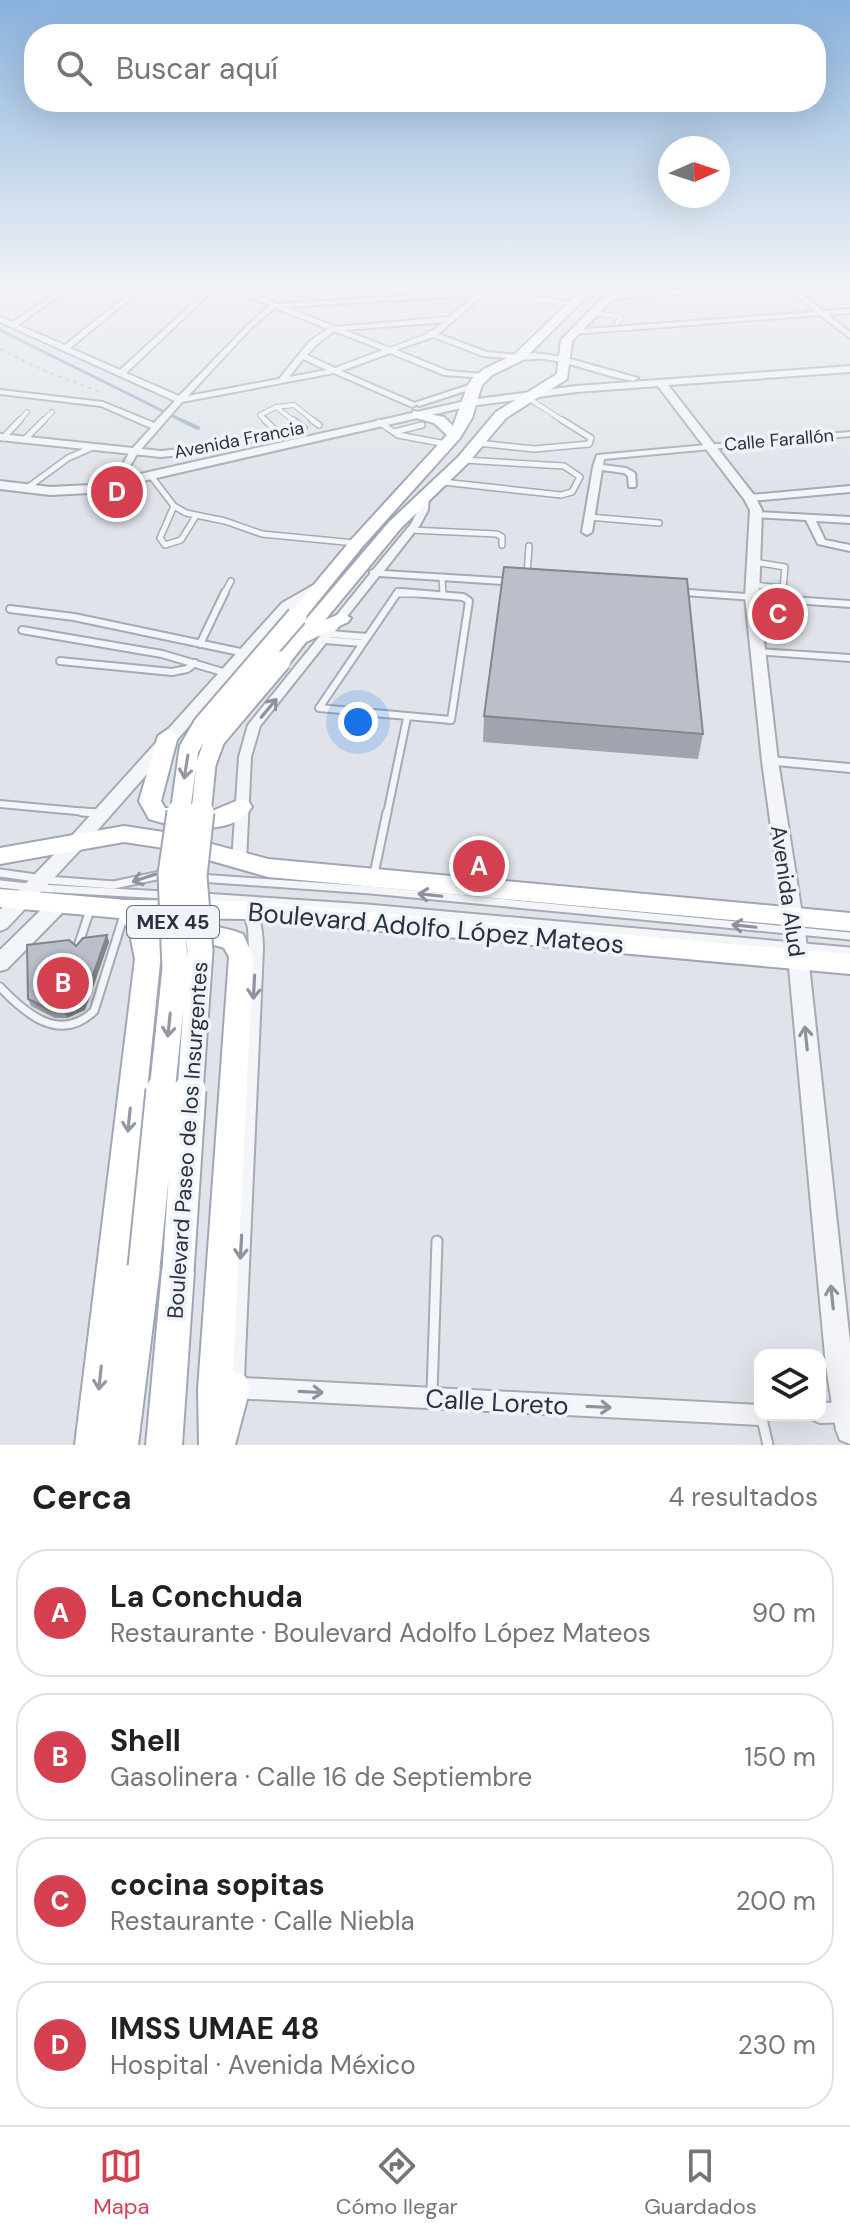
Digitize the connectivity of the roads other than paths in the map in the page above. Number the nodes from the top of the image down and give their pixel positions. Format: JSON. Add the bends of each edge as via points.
{"nodes":[{"id":1,"x":78,"y":352,"type":"edge"},
{"id":2,"x":143,"y":352,"type":"edge"},
{"id":3,"x":228,"y":352,"type":"edge"},
{"id":4,"x":305,"y":352,"type":"edge"},
{"id":5,"x":384,"y":352,"type":"edge"},
{"id":6,"x":397,"y":352,"type":"edge"},
{"id":7,"x":482,"y":352,"type":"edge"},
{"id":8,"x":524,"y":352,"type":"edge"},
{"id":9,"x":565,"y":352,"type":"edge"},
{"id":10,"x":302,"y":356,"type":"junction"},
{"id":11,"x":519,"y":357,"type":"junction"},
{"id":12,"x":567,"y":360,"type":"junction"},
{"id":13,"x":850,"y":366,"type":"edge"},
{"id":14,"x":334,"y":371,"type":"junction"},
{"id":15,"x":120,"y":374,"type":"junction"},
{"id":16,"x":478,"y":381,"type":"junction"},
{"id":17,"x":281,"y":382,"type":"junction"},
{"id":18,"x":661,"y":383,"type":"junction"},
{"id":19,"x":0,"y":392,"type":"edge"},
{"id":20,"x":532,"y":396,"type":"junction"},
{"id":21,"x":470,"y":403,"type":"junction"},
{"id":22,"x":177,"y":404,"type":"junction"},
{"id":23,"x":276,"y":407,"type":"junction"},
{"id":24,"x":27,"y":412,"type":"dead end"},
{"id":25,"x":52,"y":412,"type":"dead end"},
{"id":26,"x":417,"y":414,"type":"junction"},
{"id":27,"x":379,"y":422,"type":"junction"},
{"id":28,"x":159,"y":424,"type":"junction"},
{"id":29,"x":319,"y":425,"type":"junction"},
{"id":30,"x":304,"y":428,"type":"junction"},
{"id":31,"x":278,"y":433,"type":"junction"},
{"id":32,"x":392,"y":433,"type":"junction"},
{"id":33,"x":850,"y":434,"type":"edge"},
{"id":34,"x":2,"y":438,"type":"edge"},
{"id":35,"x":24,"y":440,"type":"junction"},
{"id":36,"x":451,"y":440,"type":"junction"},
{"id":37,"x":477,"y":443,"type":"junction"},
{"id":38,"x":708,"y":446,"type":"junction"},
{"id":39,"x":91,"y":448,"type":"junction"},
{"id":40,"x":133,"y":453,"type":"junction"},
{"id":41,"x":463,"y":460,"type":"junction"},
{"id":42,"x":597,"y":467,"type":"junction"},
{"id":43,"x":151,"y":476,"type":"junction"},
{"id":44,"x":130,"y":481,"type":"junction"},
{"id":45,"x":439,"y":482,"type":"junction"},
{"id":46,"x":0,"y":485,"type":"edge"},
{"id":47,"x":632,"y":485,"type":"dead end"},
{"id":48,"x":27,"y":488,"type":"junction"},
{"id":49,"x":850,"y":489,"type":"edge"},
{"id":50,"x":424,"y":496,"type":"junction"},
{"id":51,"x":750,"y":498,"type":"junction"},
{"id":52,"x":174,"y":506,"type":"junction"},
{"id":53,"x":756,"y":515,"type":"junction"},
{"id":54,"x":196,"y":516,"type":"junction"},
{"id":55,"x":589,"y":517,"type":"junction"},
{"id":56,"x":810,"y":518,"type":"junction"},
{"id":57,"x":850,"y":520,"type":"edge"},
{"id":58,"x":659,"y":523,"type":"dead end"},
{"id":59,"x":410,"y":530,"type":"junction"},
{"id":60,"x":587,"y":532,"type":"dead end"},
{"id":61,"x":357,"y":543,"type":"junction"},
{"id":62,"x":502,"y":545,"type":"dead end"},
{"id":63,"x":529,"y":546,"type":"dead end"},
{"id":64,"x":850,"y":548,"type":"edge"},
{"id":65,"x":754,"y":562,"type":"junction"},
{"id":66,"x":374,"y":573,"type":"junction"},
{"id":67,"x":448,"y":578,"type":"junction"},
{"id":68,"x":231,"y":581,"type":"dead end"},
{"id":69,"x":526,"y":582,"type":"junction"},
{"id":70,"x":324,"y":583,"type":"junction"},
{"id":71,"x":541,"y":583,"type":"edge"},
{"id":72,"x":662,"y":591,"type":"edge"},
{"id":73,"x":752,"y":591,"type":"junction"},
{"id":74,"x":443,"y":595,"type":"junction"},
{"id":75,"x":454,"y":596,"type":"junction"},
{"id":76,"x":850,"y":604,"type":"edge"},
{"id":77,"x":10,"y":609,"type":"dead end"},
{"id":78,"x":342,"y":618,"type":"junction"},
{"id":79,"x":22,"y":630,"type":"dead end"},
{"id":80,"x":327,"y":637,"type":"junction"},
{"id":81,"x":367,"y":637,"type":"junction"},
{"id":82,"x":362,"y":643,"type":"junction"},
{"id":83,"x":200,"y":644,"type":"junction"},
{"id":84,"x":289,"y":652,"type":"junction"},
{"id":85,"x":758,"y":652,"type":"junction"},
{"id":86,"x":245,"y":653,"type":"junction"},
{"id":87,"x":850,"y":658,"type":"edge"},
{"id":88,"x":60,"y":661,"type":"dead end"},
{"id":89,"x":195,"y":663,"type":"junction"},
{"id":90,"x":226,"y":673,"type":"junction"},
{"id":91,"x":407,"y":718,"type":"junction"},
{"id":92,"x":168,"y":736,"type":"junction"},
{"id":93,"x":770,"y":761,"type":"junction"},
{"id":94,"x":850,"y":768,"type":"edge"},
{"id":95,"x":0,"y":804,"type":"edge"},
{"id":96,"x":241,"y":807,"type":"junction"},
{"id":97,"x":102,"y":813,"type":"junction"},
{"id":98,"x":75,"y":844,"type":"junction"},
{"id":99,"x":0,"y":856,"type":"edge"},
{"id":100,"x":239,"y":862,"type":"junction"},
{"id":101,"x":0,"y":873,"type":"edge"},
{"id":102,"x":373,"y":877,"type":"junction"},
{"id":103,"x":0,"y":884,"type":"edge"},
{"id":104,"x":24,"y":891,"type":"edge"},
{"id":105,"x":59,"y":904,"type":"junction"},
{"id":106,"x":91,"y":907,"type":"junction"},
{"id":107,"x":126,"y":909,"type":"junction"},
{"id":108,"x":250,"y":910,"type":"junction"},
{"id":109,"x":850,"y":922,"type":"edge"},
{"id":110,"x":0,"y":923,"type":"edge"},
{"id":111,"x":850,"y":936,"type":"edge"},
{"id":112,"x":795,"y":938,"type":"junction"},
{"id":113,"x":78,"y":946,"type":"edge"},
{"id":114,"x":850,"y":951,"type":"edge"},
{"id":115,"x":148,"y":959,"type":"junction"},
{"id":116,"x":0,"y":963,"type":"edge"},
{"id":117,"x":850,"y":964,"type":"edge"},
{"id":118,"x":0,"y":987,"type":"edge"},
{"id":119,"x":437,"y":1241,"type":"dead end"},
{"id":120,"x":233,"y":1388,"type":"junction"},
{"id":121,"x":432,"y":1398,"type":"junction"},
{"id":122,"x":826,"y":1414,"type":"edge"},
{"id":123,"x":754,"y":1415,"type":"edge"},
{"id":124,"x":849,"y":1418,"type":"edge"},
{"id":125,"x":762,"y":1421,"type":"edge"},
{"id":126,"x":93,"y":1445,"type":"edge"},
{"id":127,"x":120,"y":1445,"type":"edge"},
{"id":128,"x":164,"y":1445,"type":"edge"},
{"id":129,"x":217,"y":1445,"type":"edge"},
{"id":130,"x":768,"y":1445,"type":"edge"}],
"edges":[{"from":1,"to":15,"type":"street"},
{"from":2,"to":15,"type":"street"},
{"from":3,"to":22,"type":"street"},
{"from":4,"to":10,"type":"street"},
{"from":5,"to":14,"type":"street"},
{"from":6,"to":16,"type":"street"},
{"from":7,"to":11,"type":"street"},
{"from":8,"to":11,"type":"main road"},
{"from":9,"to":12,"type":"main road","name":"Boulevard Paseo de los Insurgentes","number":"MEX 45"},
{"from":10,"to":14,"type":"street"},
{"from":10,"to":17,"type":"street"},
{"from":11,"to":12,"type":"street"},
{"from":11,"to":16,"type":"main road"},
{"from":12,"to":13,"type":"street","via":[[618,376],[651,378]]},
{"from":12,"to":20,"type":"main road","name":"Boulevard Paseo de los Insurgentes","number":"MEX 45","via":[[563,376]]},
{"from":13,"to":18,"type":"street"},
{"from":14,"to":17,"type":"street"},
{"from":14,"to":26,"type":"street"},
{"from":15,"to":22,"type":"street"},
{"from":16,"to":21,"type":"main road","name":"Boulevard Paseo de los Insurgentes"},
{"from":16,"to":26,"type":"street","name":"Avenida Francia"},
{"from":17,"to":22,"type":"street"},
{"from":18,"to":20,"type":"street"},
{"from":18,"to":38,"type":"street","name":"Avenida Alud"},
{"from":19,"to":28,"type":"street","via":[[103,404]]},
{"from":20,"to":21,"type":"street"},
{"from":20,"to":37,"type":"main road","name":"Boulevard Paseo de los Insurgentes","number":"MEX 45","via":[[507,409]]},
{"from":20,"to":37,"type":"lane","via":[[591,438],[589,444],[514,448]]},
{"from":21,"to":26,"type":"street"},
{"from":21,"to":36,"type":"main road","name":"Boulevard Paseo de los Insurgentes"},
{"from":22,"to":28,"type":"street"},
{"from":23,"to":29,"type":"lane","via":[[294,405]]},
{"from":23,"to":30,"type":"lane"},
{"from":23,"to":31,"type":"lane","via":[[260,415]]},
{"from":24,"to":34,"type":"lane"},
{"from":25,"to":35,"type":"lane"},
{"from":26,"to":27,"type":"street"},
{"from":26,"to":29,"type":"street","name":"Avenida Francia"},
{"from":26,"to":32,"type":"lane"},
{"from":26,"to":36,"type":"main road","via":[[439,420]]},
{"from":27,"to":32,"type":"lane"},
{"from":27,"to":43,"type":"street"},
{"from":28,"to":40,"type":"street"},
{"from":29,"to":30,"type":"street","name":"Avenida Francia"},
{"from":30,"to":31,"type":"street","name":"Avenida Francia"},
{"from":31,"to":40,"type":"street","name":"Avenida Francia","via":[[195,451]]},
{"from":32,"to":36,"type":"lane"},
{"from":33,"to":38,"type":"street","name":"Calle Farallón"},
{"from":34,"to":35,"type":"street","name":"Avenida Francia"},
{"from":35,"to":39,"type":"street","name":"Avenida Francia"},
{"from":36,"to":61,"type":"main road","name":"Boulevard Paseo de los Insurgentes"},
{"from":37,"to":41,"type":"main road","name":"Boulevard Paseo de los Insurgentes","number":"MEX 45"},
{"from":38,"to":42,"type":"street","name":"Calle Farallón","via":[[605,456]]},
{"from":38,"to":51,"type":"street","name":"Avenida Alud"},
{"from":39,"to":40,"type":"street","name":"Avenida Francia"},
{"from":39,"to":48,"type":"lane"},
{"from":40,"to":44,"type":"street","via":[[125,468]]},
{"from":41,"to":45,"type":"main road","name":"Boulevard Paseo de los Insurgentes","number":"MEX 45"},
{"from":41,"to":45,"type":"lane","via":[[564,466],[580,477],[572,492],[561,495]]},
{"from":42,"to":47,"type":"street","via":[[626,471]]},
{"from":42,"to":55,"type":"street"},
{"from":43,"to":44,"type":"street"},
{"from":43,"to":52,"type":"lane"},
{"from":44,"to":48,"type":"street","via":[[69,491]]},
{"from":45,"to":50,"type":"main road","name":"Boulevard Paseo de los Insurgentes","number":"MEX 45"},
{"from":46,"to":48,"type":"street"},
{"from":49,"to":51,"type":"street"},
{"from":50,"to":59,"type":"street","via":[[423,510]]},
{"from":50,"to":84,"type":"main road","name":"Boulevard Paseo de los Insurgentes","number":"MEX 45"},
{"from":51,"to":53,"type":"street","name":"Avenida Alud"},
{"from":52,"to":54,"type":"lane"},
{"from":52,"to":54,"type":"lane","via":[[160,538],[165,545],[184,540]]},
{"from":53,"to":56,"type":"street"},
{"from":53,"to":65,"type":"street","name":"Avenida Alud"},
{"from":54,"to":61,"type":"lane","via":[[262,534]]},
{"from":55,"to":58,"type":"lane"},
{"from":55,"to":60,"type":"street"},
{"from":56,"to":57,"type":"street"},
{"from":56,"to":64,"type":"street","via":[[821,542]]},
{"from":59,"to":62,"type":"lane","via":[[497,534]]},
{"from":59,"to":66,"type":"street"},
{"from":61,"to":70,"type":"main road","name":"Boulevard Paseo de los Insurgentes"},
{"from":63,"to":69,"type":"lane"},
{"from":65,"to":73,"type":"street","name":"Avenida Alud"},
{"from":65,"to":73,"type":"lane","via":[[785,567],[783,588]]},
{"from":66,"to":67,"type":"street"},
{"from":66,"to":78,"type":"street"},
{"from":67,"to":69,"type":"street"},
{"from":67,"to":74,"type":"lane"},
{"from":67,"to":75,"type":"lane"},
{"from":68,"to":83,"type":"lane"},
{"from":69,"to":71,"type":"street"},
{"from":70,"to":86,"type":"street","via":[[287,606]]},
{"from":70,"to":127,"type":"main road","name":"Boulevard Paseo de los Insurgentes","number":"MEX 45","one_way":true,"bridge":true,"via":[[203,725],[189,749],[171,874],[175,969]]},
{"from":72,"to":73,"type":"street"},
{"from":73,"to":76,"type":"street"},
{"from":73,"to":85,"type":"street","name":"Avenida Alud"},
{"from":74,"to":75,"type":"lane"},
{"from":74,"to":81,"type":"lane","via":[[398,592]]},
{"from":75,"to":91,"type":"lane","via":[[469,601],[453,718]]},
{"from":77,"to":83,"type":"lane"},
{"from":78,"to":80,"type":"street"},
{"from":78,"to":84,"type":"main road"},
{"from":79,"to":89,"type":"lane"},
{"from":80,"to":81,"type":"lane"},
{"from":80,"to":82,"type":"lane"},
{"from":96,"to":80,"type":"street","one_way":true,"via":[[247,741],[254,725]]},
{"from":81,"to":82,"type":"lane"},
{"from":82,"to":91,"type":"lane","via":[[319,708]]},
{"from":83,"to":86,"type":"lane"},
{"from":84,"to":128,"type":"main road","name":"Boulevard Paseo de los Insurgentes","number":"MEX 45","bridge":true,"via":[[215,739],[206,764],[194,876],[200,951]]},
{"from":85,"to":87,"type":"street"},
{"from":85,"to":93,"type":"street","name":"Avenida Alud"},
{"from":86,"to":90,"type":"street"},
{"from":88,"to":89,"type":"lane","via":[[172,672]]},
{"from":89,"to":90,"type":"lane"},
{"from":90,"to":92,"type":"street"},
{"from":91,"to":102,"type":"lane"},
{"from":92,"to":96,"type":"main road","via":[[150,801],[157,814],[218,818]]},
{"from":92,"to":97,"type":"street"},
{"from":93,"to":94,"type":"street"},
{"from":93,"to":112,"type":"street","name":"Avenida Alud"},
{"from":95,"to":97,"type":"lane"},
{"from":96,"to":100,"type":"street"},
{"from":97,"to":98,"type":"street"},
{"from":98,"to":99,"type":"main road","name":"Boulevard Adolfo López Mateos"},
{"from":98,"to":100,"type":"main road","name":"Boulevard Adolfo López Mateos","via":[[135,835]]},
{"from":98,"to":104,"type":"street"},
{"from":100,"to":102,"type":"main road","name":"Boulevard Adolfo López Mateos"},
{"from":101,"to":104,"type":"lane"},
{"from":102,"to":112,"type":"main road","name":"Boulevard Adolfo López Mateos"},
{"from":103,"to":104,"type":"lane"},
{"from":104,"to":105,"type":"main road","name":"Boulevard Adolfo López Mateos"},
{"from":104,"to":110,"type":"street"},
{"from":104,"to":112,"type":"lane"},
{"from":112,"to":104,"type":"lane","one_way":true,"via":[[371,890],[158,873],[127,884]]},
{"from":105,"to":106,"type":"main road","name":"Boulevard Adolfo López Mateos"},
{"from":105,"to":116,"type":"street"},
{"from":106,"to":107,"type":"main road","name":"Boulevard Adolfo López Mateos"},
{"from":106,"to":113,"type":"lane"},
{"from":107,"to":108,"type":"main road","name":"Boulevard Adolfo López Mateos"},
{"from":107,"to":115,"type":"main road","via":[[140,926]]},
{"from":107,"to":118,"type":"lane","via":[[94,1011],[81,1022],[27,1014]]},
{"from":108,"to":112,"type":"main road","name":"Boulevard Adolfo López Mateos","via":[[648,948]]},
{"from":108,"to":120,"type":"street","one_way":true,"via":[[256,949]]},
{"from":109,"to":112,"type":"main road","name":"Boulevard Adolfo López Mateos"},
{"from":111,"to":112,"type":"lane"},
{"from":112,"to":114,"type":"lane"},
{"from":112,"to":117,"type":"main road","name":"Boulevard Adolfo López Mateos"},
{"from":124,"to":112,"type":"street","name":"Avenida Alud","one_way":true},
{"from":115,"to":126,"type":"main road","one_way":true},
{"from":115,"to":129,"type":"main road","via":[[168,941],[202,935],[234,941],[241,957],[215,1389]]},
{"from":119,"to":121,"type":"lane"},
{"from":120,"to":121,"type":"street","name":"Calle Loreto","one_way":true},
{"from":120,"to":129,"type":"main road"},
{"from":121,"to":123,"type":"street","name":"Calle Loreto","one_way":true},
{"from":122,"to":124,"type":"street"},
{"from":125,"to":130,"type":"lane"}]}
